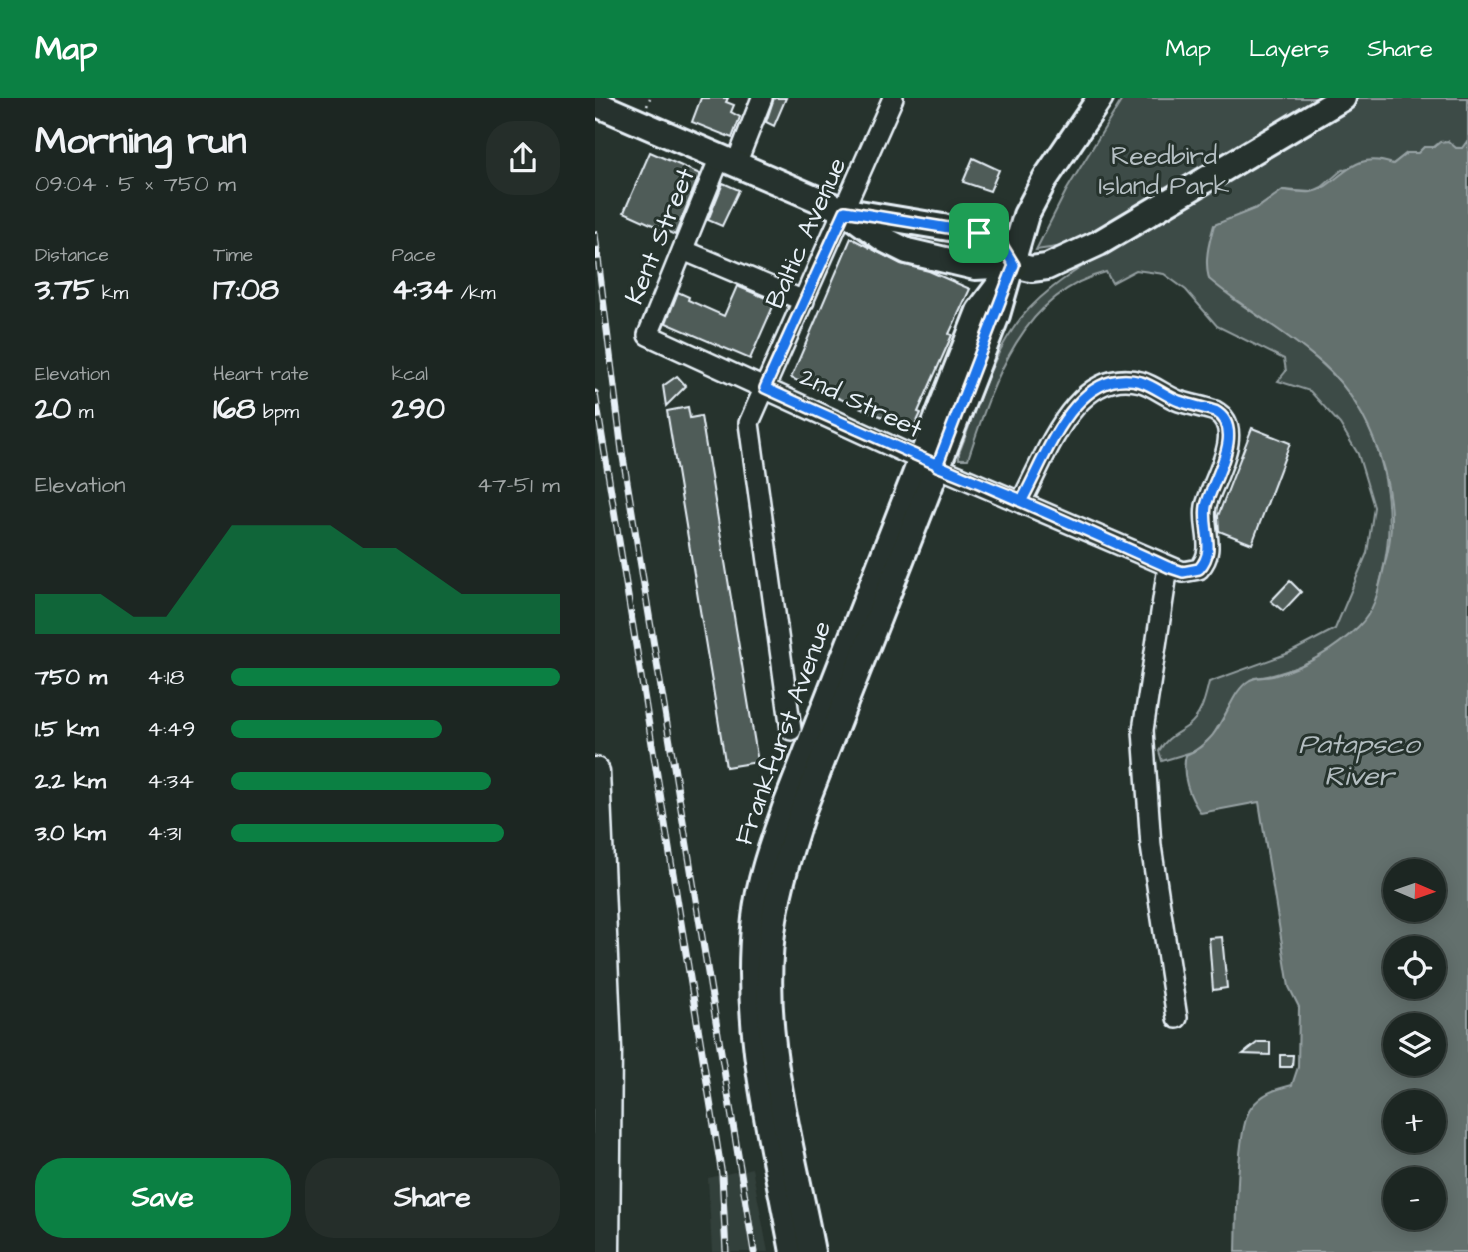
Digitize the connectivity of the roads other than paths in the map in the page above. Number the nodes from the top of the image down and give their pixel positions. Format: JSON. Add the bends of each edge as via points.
{"nodes":[{"id":1,"x":762,"y":98,"type":"edge"},
{"id":2,"x":893,"y":98,"type":"edge"},
{"id":3,"x":1100,"y":98,"type":"edge"},
{"id":4,"x":1343,"y":98,"type":"edge"},
{"id":5,"x":601,"y":106,"type":"dead end"},
{"id":6,"x":728,"y":161,"type":"junction"},
{"id":7,"x":845,"y":211,"type":"junction"},
{"id":8,"x":918,"y":225,"type":"junction"},
{"id":9,"x":683,"y":250,"type":"junction"},
{"id":10,"x":908,"y":251,"type":"junction"},
{"id":11,"x":1014,"y":265,"type":"junction"},
{"id":12,"x":804,"y":301,"type":"junction"},
{"id":13,"x":648,"y":335,"type":"joint"},
{"id":14,"x":765,"y":388,"type":"junction"},
{"id":15,"x":928,"y":462,"type":"junction"},
{"id":16,"x":1022,"y":500,"type":"junction"},
{"id":17,"x":1168,"y":567,"type":"junction"},
{"id":18,"x":791,"y":730,"type":"dead end"},
{"id":19,"x":595,"y":772,"type":"edge"},
{"id":20,"x":1177,"y":1018,"type":"dead end"},
{"id":21,"x":605,"y":1252,"type":"edge"},
{"id":22,"x":793,"y":1252,"type":"edge"},
{"id":23,"x":812,"y":1252,"type":"edge"}],
"edges":[{"from":1,"to":6,"type":"street","name":"Kent Street"},
{"from":2,"to":7,"type":"street","name":"Baltic Avenue"},
{"from":3,"to":11,"type":"main road","name":"Frankfurst Avenue","via":[[1026,215]]},
{"from":4,"to":11,"type":"main road","via":[[1099,243],[1047,267]]},
{"from":5,"to":6,"type":"main road"},
{"from":6,"to":7,"type":"main road"},
{"from":6,"to":9,"type":"street","name":"Kent Street"},
{"from":7,"to":8,"type":"main road"},
{"from":7,"to":10,"type":"main road"},
{"from":7,"to":12,"type":"street","name":"Baltic Avenue"},
{"from":8,"to":10,"type":"main road"},
{"from":8,"to":11,"type":"main road","via":[[991,235]]},
{"from":9,"to":12,"type":"street"},
{"from":9,"to":13,"type":"street","name":"Kent Street"},
{"from":10,"to":11,"type":"main road","via":[[975,267]]},
{"from":11,"to":15,"type":"main road","name":"Frankfurst Avenue"},
{"from":12,"to":14,"type":"street","name":"Baltic Avenue"},
{"from":13,"to":14,"type":"street","name":"2nd Street"},
{"from":14,"to":15,"type":"street","name":"2nd Street"},
{"from":14,"to":18,"type":"street","name":"Baltic Avenue","via":[[749,423]]},
{"from":15,"to":16,"type":"street","name":"2nd Street"},
{"from":15,"to":22,"type":"main road","name":"Frankfurst Avenue","via":[[786,805],[767,858],[755,915],[752,1021]]},
{"from":15,"to":23,"type":"main road","name":"Frankfurst Avenue","via":[[803,810],[773,920],[771,1020]]},
{"from":16,"to":17,"type":"street","name":"2nd Street"},
{"from":16,"to":17,"type":"street","via":[[1074,406],[1105,382],[1141,382],[1179,401],[1215,411],[1228,428],[1229,442],[1206,505],[1208,553],[1205,562],[1192,572]]},
{"from":17,"to":20,"type":"street","via":[[1143,740],[1151,846]]},
{"from":19,"to":21,"type":"highway","via":[[607,1049]]}]}
